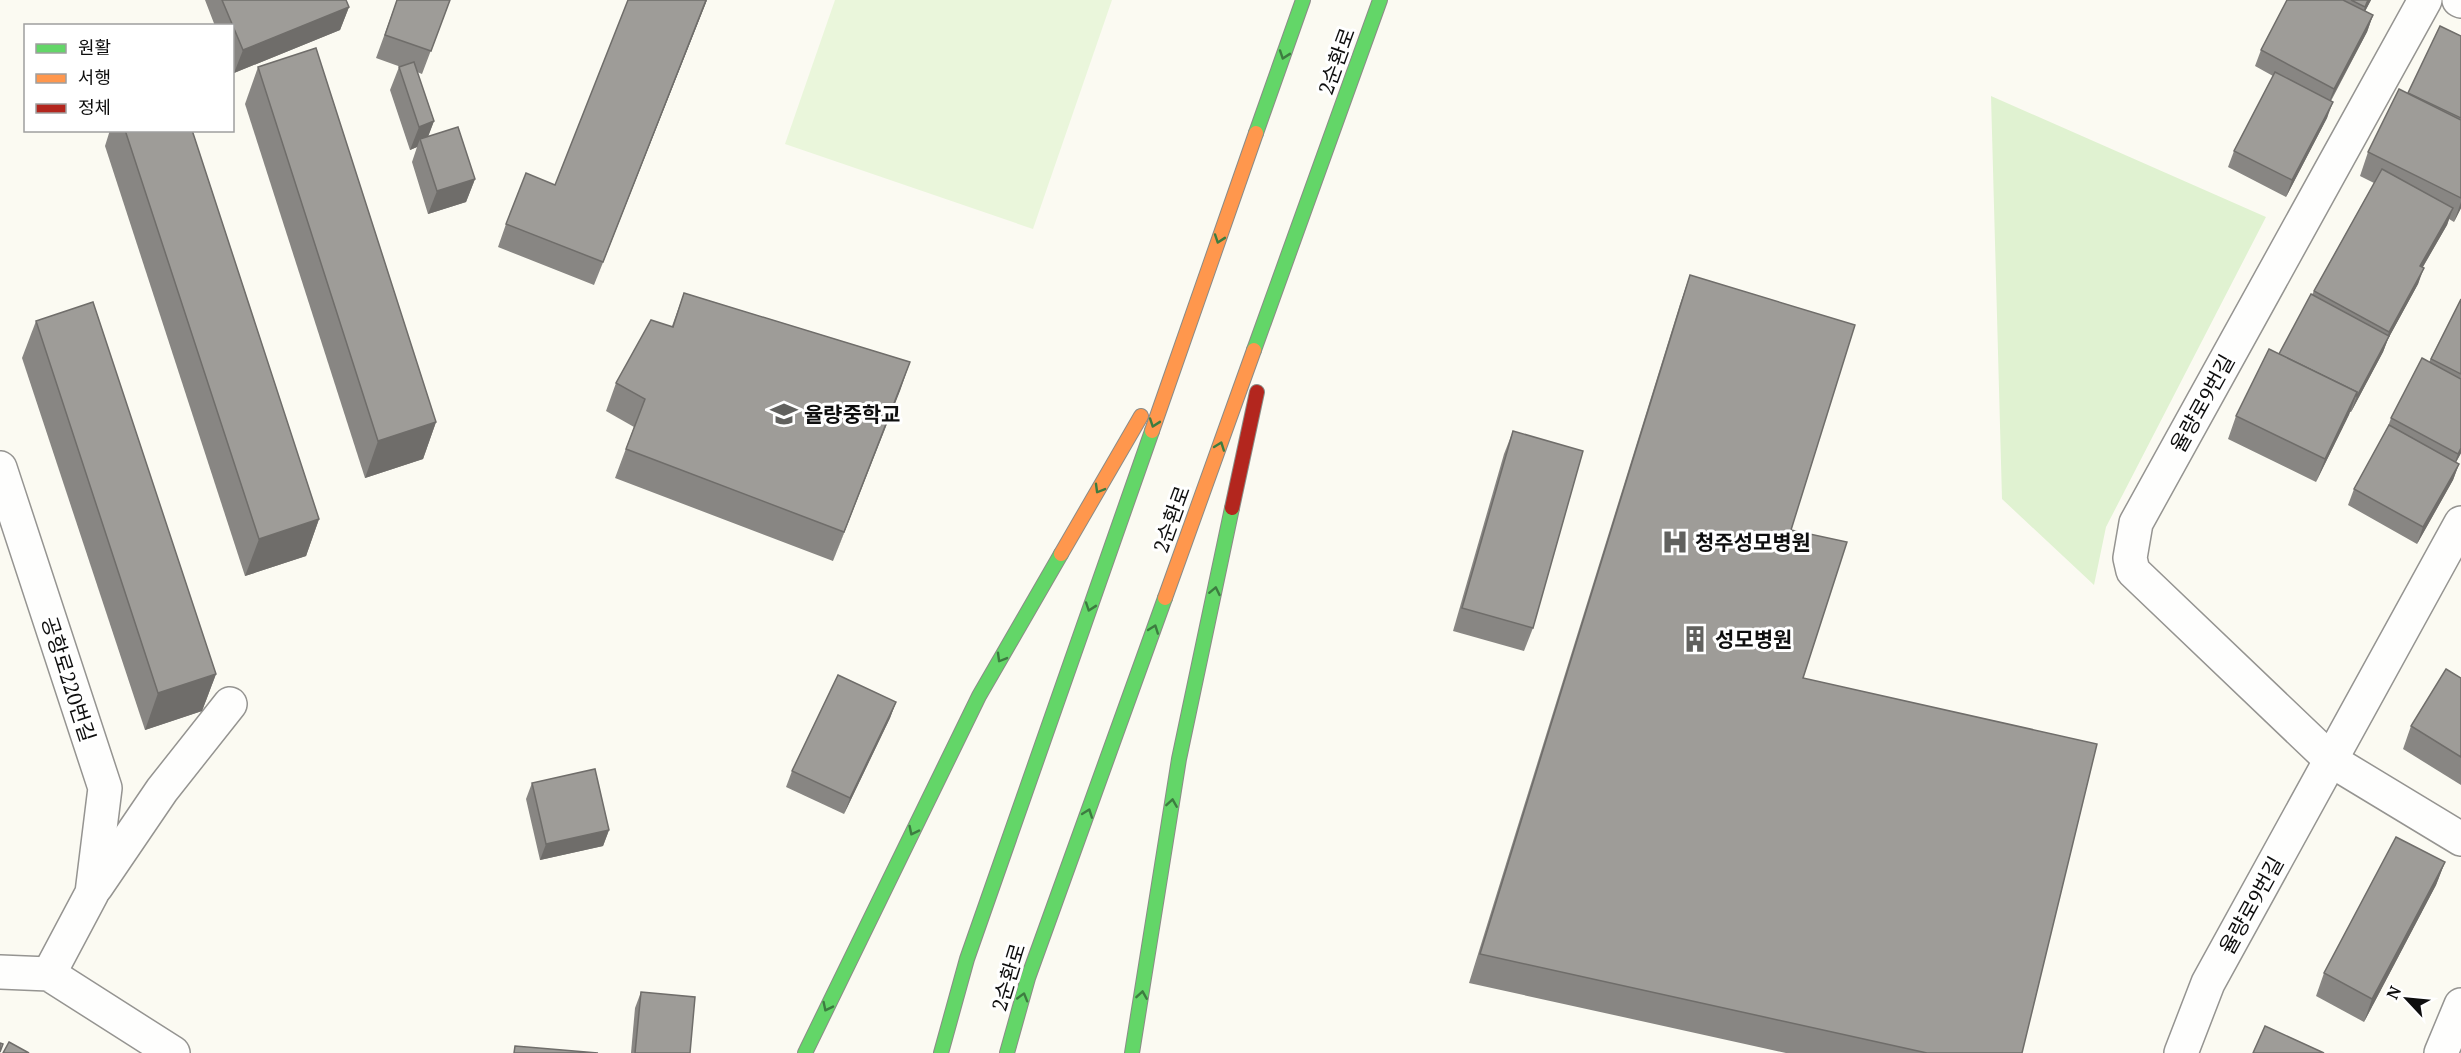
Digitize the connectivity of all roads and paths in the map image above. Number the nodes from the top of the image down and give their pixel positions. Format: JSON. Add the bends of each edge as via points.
{"nodes":[{"id":1,"x":1303,"y":0,"type":"edge"},
{"id":2,"x":1380,"y":0,"type":"edge"},
{"id":3,"x":2426,"y":0,"type":"edge"},
{"id":4,"x":1284,"y":269,"type":"junction"},
{"id":5,"x":1181,"y":347,"type":"junction"},
{"id":6,"x":0,"y":468,"type":"edge"},
{"id":7,"x":2461,"y":523,"type":"edge"},
{"id":8,"x":230,"y":704,"type":"dead end"},
{"id":9,"x":2332,"y":761,"type":"junction"},
{"id":10,"x":2461,"y":839,"type":"edge"},
{"id":11,"x":92,"y":893,"type":"junction"},
{"id":12,"x":0,"y":972,"type":"edge"},
{"id":13,"x":49,"y":974,"type":"junction"},
{"id":14,"x":2461,"y":1005,"type":"edge"},
{"id":15,"x":173,"y":1053,"type":"edge"},
{"id":16,"x":805,"y":1053,"type":"edge"},
{"id":17,"x":941,"y":1053,"type":"edge"},
{"id":18,"x":1007,"y":1053,"type":"edge"},
{"id":19,"x":1132,"y":1053,"type":"edge"},
{"id":20,"x":2181,"y":1053,"type":"edge"},
{"id":21,"x":2440,"y":1053,"type":"edge"}],
"edges":[{"from":1,"to":5,"type":"street","name":"2순환로","one_way":true},
{"from":2,"to":4,"type":"street","name":"2순환로"},
{"from":3,"to":9,"type":"street","name":"율량로9번길","via":[[2136,523],[2130,558],[2133,571]]},
{"from":18,"to":4,"type":"street","name":"2순환로","one_way":true,"via":[[1028,978]]},
{"from":19,"to":4,"type":"street","one_way":true,"via":[[1179,759]]},
{"from":5,"to":16,"type":"street","one_way":true,"via":[[979,696]]},
{"from":5,"to":17,"type":"street","name":"2순환로","one_way":true,"via":[[967,959]]},
{"from":6,"to":11,"type":"street","name":"공항로220번길","via":[[105,788]]},
{"from":7,"to":9,"type":"street","name":"율량로9번길"},
{"from":8,"to":11,"type":"street","name":"공항로220번길","via":[[162,790]]},
{"from":9,"to":10,"type":"street"},
{"from":9,"to":20,"type":"street","name":"율량로9번길","via":[[2208,983]]},
{"from":11,"to":13,"type":"street","name":"공항로220번길"},
{"from":12,"to":13,"type":"street"},
{"from":13,"to":15,"type":"street"},
{"from":14,"to":21,"type":"street"}]}
